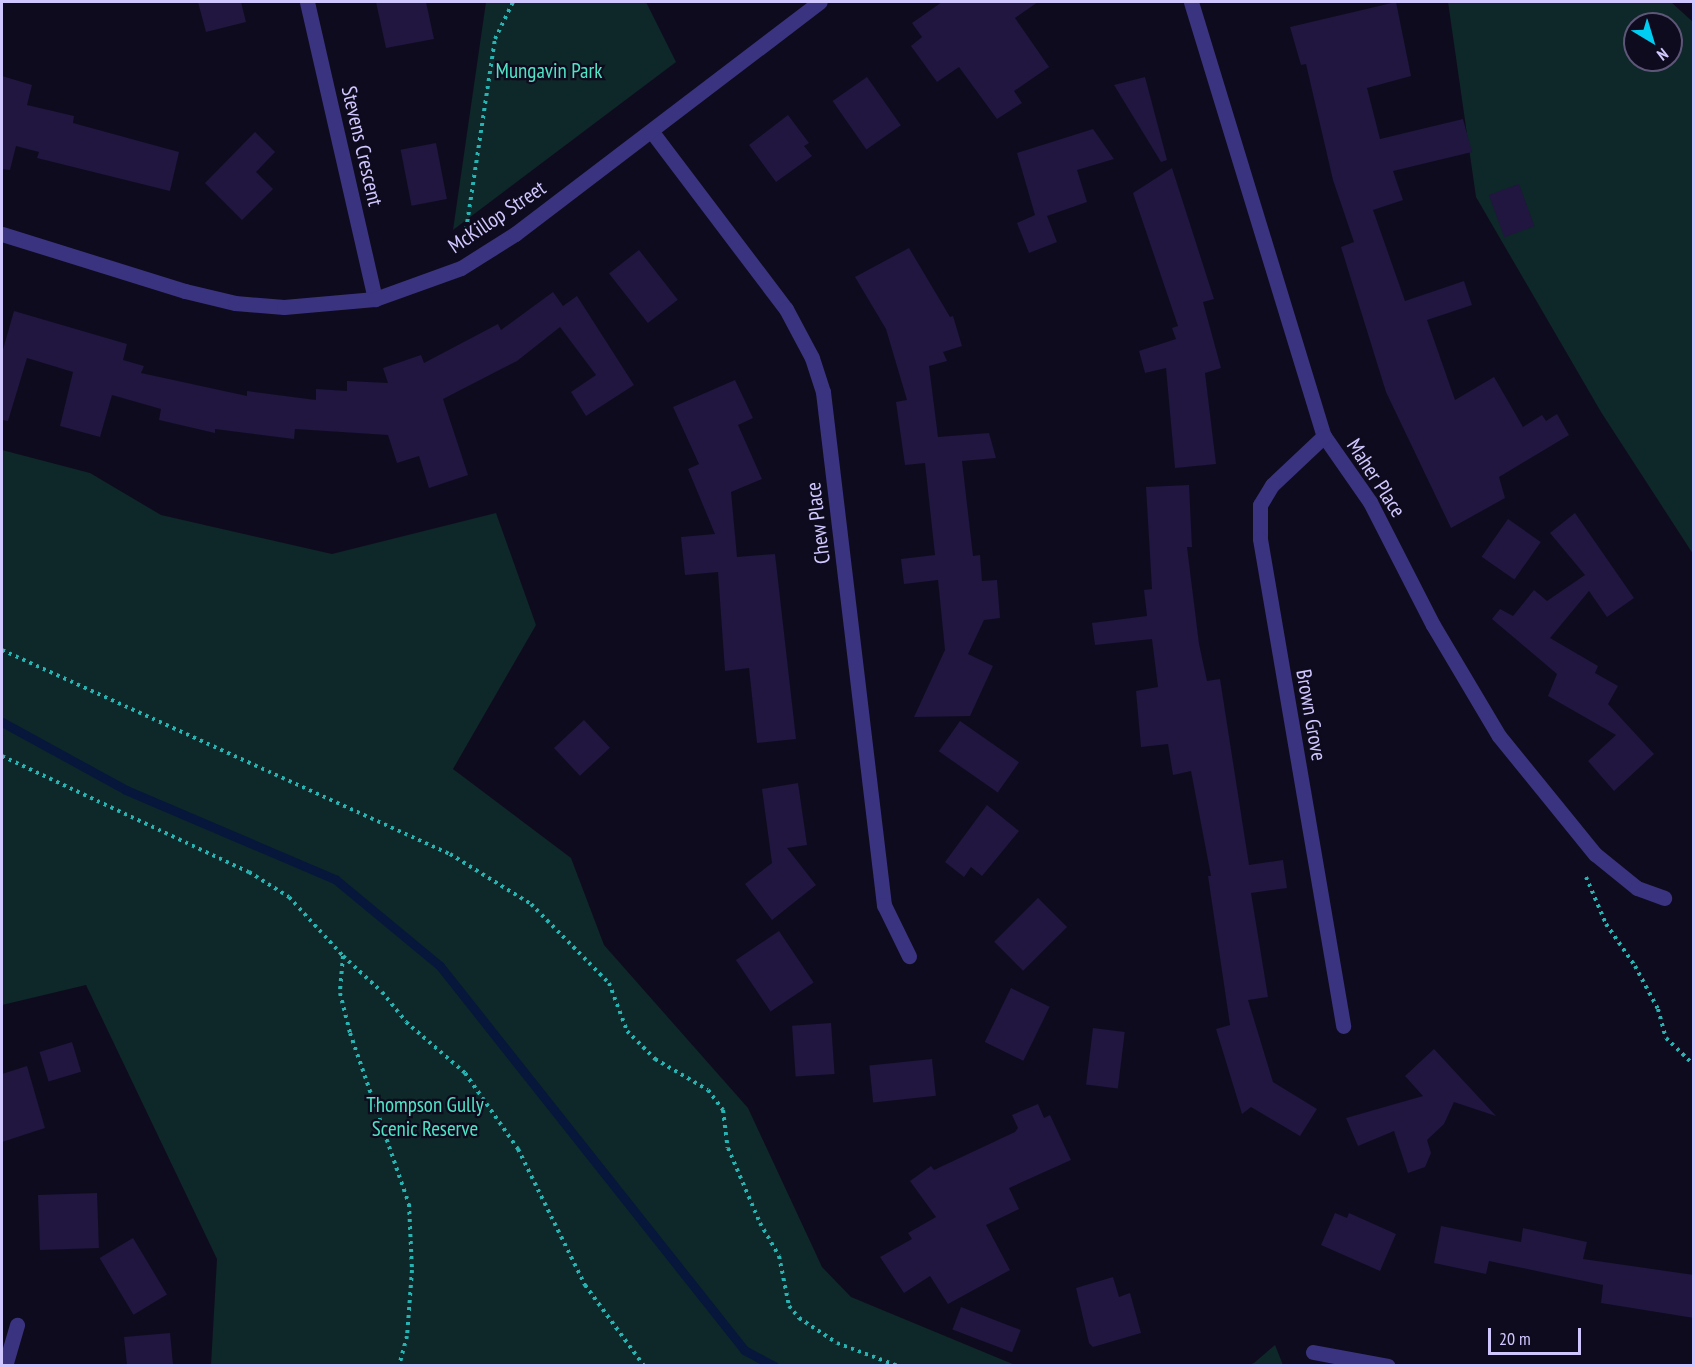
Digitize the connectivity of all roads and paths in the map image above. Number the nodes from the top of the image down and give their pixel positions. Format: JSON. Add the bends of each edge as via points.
{"nodes":[{"id":1,"x":307,"y":2,"type":"edge"},
{"id":2,"x":513,"y":2,"type":"edge"},
{"id":3,"x":820,"y":2,"type":"edge"},
{"id":4,"x":1191,"y":2,"type":"edge"},
{"id":5,"x":652,"y":132,"type":"junction"},
{"id":6,"x":2,"y":234,"type":"edge"},
{"id":7,"x":461,"y":268,"type":"junction"},
{"id":8,"x":375,"y":299,"type":"junction"},
{"id":9,"x":1324,"y":436,"type":"junction"},
{"id":10,"x":2,"y":650,"type":"edge"},
{"id":11,"x":2,"y":756,"type":"edge"},
{"id":12,"x":1595,"y":854,"type":"junction"},
{"id":13,"x":1664,"y":898,"type":"dead end"},
{"id":14,"x":343,"y":956,"type":"junction"},
{"id":15,"x":909,"y":956,"type":"dead end"},
{"id":16,"x":1343,"y":1026,"type":"dead end"},
{"id":17,"x":1694,"y":1065,"type":"edge"},
{"id":18,"x":17,"y":1325,"type":"dead end"},
{"id":19,"x":1313,"y":1353,"type":"dead end"},
{"id":20,"x":5,"y":1365,"type":"edge"},
{"id":21,"x":399,"y":1365,"type":"edge"},
{"id":22,"x":644,"y":1365,"type":"edge"},
{"id":23,"x":898,"y":1365,"type":"edge"},
{"id":24,"x":1388,"y":1365,"type":"edge"}],
"edges":[{"from":1,"to":8,"type":"street","name":"Stevens Crescent"},
{"from":2,"to":7,"type":"path","via":[[495,39]]},
{"from":3,"to":5,"type":"street","name":"McKillop Street"},
{"from":4,"to":9,"type":"street","name":"Maher Place"},
{"from":5,"to":7,"type":"street","name":"McKillop Street","via":[[515,234]]},
{"from":5,"to":15,"type":"street","name":"Chew Place","via":[[786,309],[812,358],[823,392],[884,904]]},
{"from":6,"to":8,"type":"street","name":"McKillop Street","via":[[235,303],[284,308]]},
{"from":7,"to":8,"type":"street","name":"McKillop Street"},
{"from":9,"to":12,"type":"street","name":"Maher Place","via":[[1370,502],[1433,625],[1499,736]]},
{"from":9,"to":16,"type":"street","name":"Brown Grove","via":[[1272,485],[1260,505],[1260,539]]},
{"from":10,"to":23,"type":"path","via":[[450,854],[531,904],[609,983],[627,1031],[655,1059],[708,1090],[723,1110],[728,1148],[760,1223],[779,1256],[789,1306],[799,1318],[837,1343]]},
{"from":11,"to":14,"type":"path","via":[[249,872],[289,897]]},
{"from":12,"to":13,"type":"street","name":"Maher Place","via":[[1637,888]]},
{"from":12,"to":17,"type":"path","via":[[1585,866],[1586,884],[1605,924],[1635,966],[1658,1009],[1666,1038]]},
{"from":14,"to":21,"type":"path","via":[[340,993],[350,1033],[410,1204],[412,1270],[407,1336]]},
{"from":14,"to":22,"type":"path","via":[[382,992],[406,1022],[465,1073],[518,1149],[585,1285]]},
{"from":18,"to":20,"type":"street"},
{"from":19,"to":24,"type":"street"}]}
